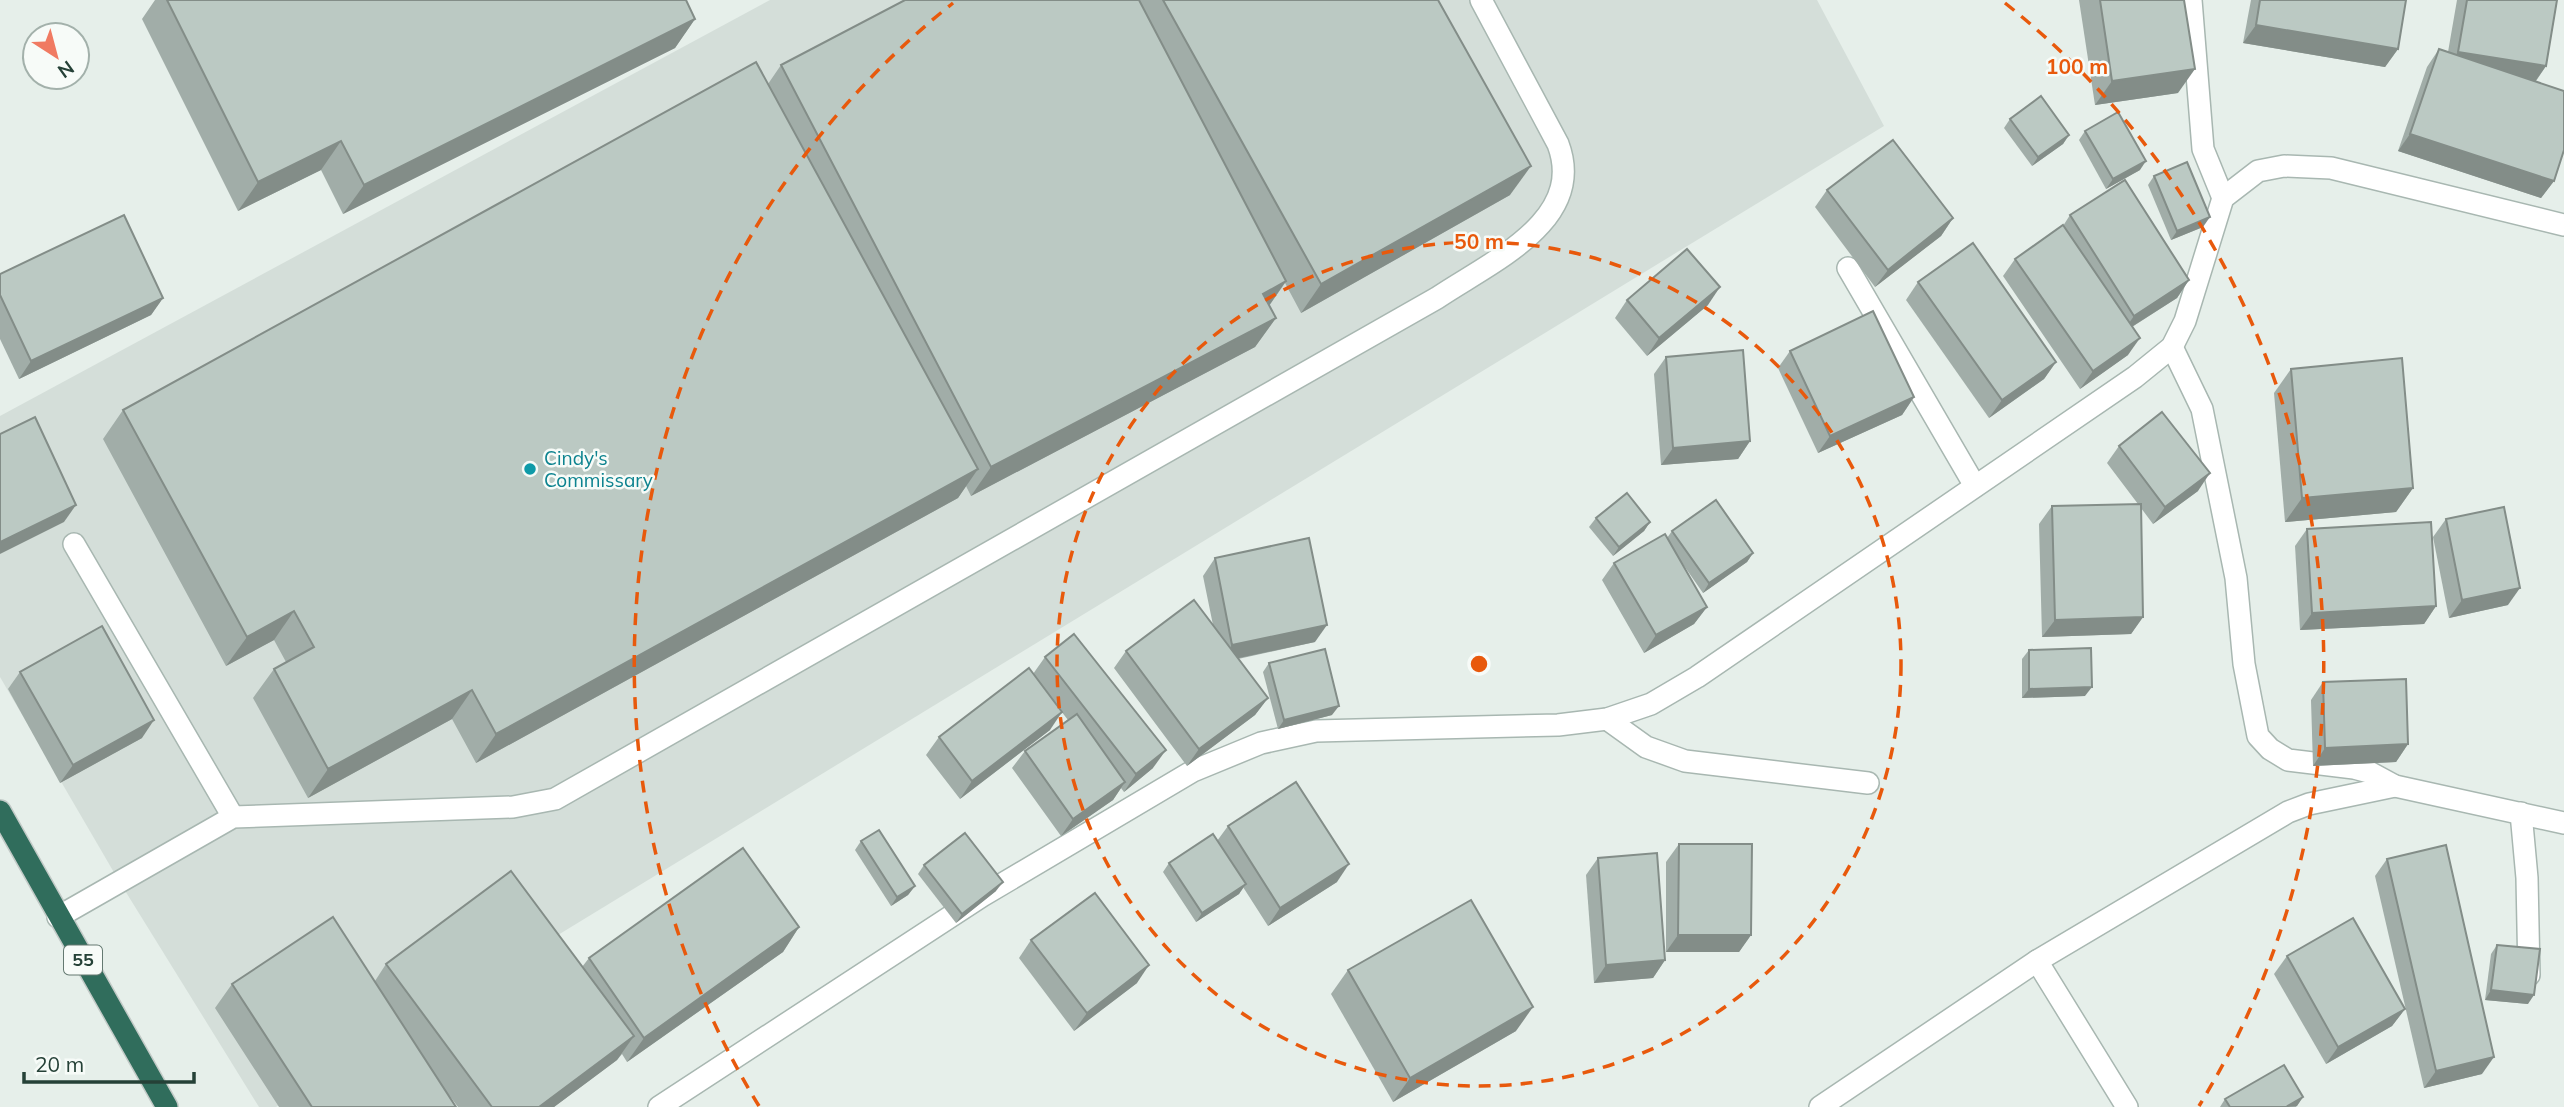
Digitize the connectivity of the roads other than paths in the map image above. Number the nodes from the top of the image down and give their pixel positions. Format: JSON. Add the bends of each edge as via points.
{"nodes":[{"id":1,"x":1481,"y":0,"type":"edge"},
{"id":2,"x":2191,"y":0,"type":"edge"},
{"id":3,"x":2223,"y":198,"type":"junction"},
{"id":4,"x":2564,"y":225,"type":"edge"},
{"id":5,"x":1848,"y":268,"type":"dead end"},
{"id":6,"x":2172,"y":347,"type":"junction"},
{"id":7,"x":1975,"y":486,"type":"junction"},
{"id":8,"x":74,"y":544,"type":"dead end"},
{"id":9,"x":1607,"y":719,"type":"junction"},
{"id":10,"x":1868,"y":783,"type":"dead end"},
{"id":11,"x":2395,"y":786,"type":"junction"},
{"id":12,"x":0,"y":811,"type":"edge"},
{"id":13,"x":2521,"y":813,"type":"junction"},
{"id":14,"x":233,"y":817,"type":"junction"},
{"id":15,"x":2564,"y":823,"type":"edge"},
{"id":16,"x":58,"y":917,"type":"junction"},
{"id":17,"x":2037,"y":961,"type":"junction"},
{"id":18,"x":2529,"y":982,"type":"edge"},
{"id":19,"x":167,"y":1107,"type":"edge"},
{"id":20,"x":659,"y":1107,"type":"edge"},
{"id":21,"x":1820,"y":1107,"type":"edge"},
{"id":22,"x":2127,"y":1107,"type":"edge"}],
"edges":[{"from":1,"to":14,"type":"street","via":[[1558,144],[1566,163],[1563,188],[1556,208],[1532,234],[1437,298],[555,799],[513,807]]},
{"from":2,"to":3,"type":"street","via":[[2203,149]]},
{"from":3,"to":4,"type":"street","via":[[2258,171],[2284,166],[2331,167]]},
{"from":3,"to":6,"type":"street","via":[[2185,321]]},
{"from":5,"to":7,"type":"street"},
{"from":6,"to":7,"type":"street"},
{"from":6,"to":11,"type":"street","via":[[2202,409],[2236,578],[2244,664],[2258,736],[2288,760],[2354,768]]},
{"from":7,"to":9,"type":"street","via":[[1697,677],[1651,704]]},
{"from":8,"to":14,"type":"street"},
{"from":9,"to":10,"type":"street","via":[[1646,747],[1685,761]]},
{"from":9,"to":20,"type":"street","via":[[1558,725],[1316,731],[1261,743],[1193,771],[982,896]]},
{"from":11,"to":13,"type":"street"},
{"from":11,"to":17,"type":"street","via":[[2288,812]]},
{"from":12,"to":16,"type":"highway","number":"55"},
{"from":13,"to":15,"type":"street"},
{"from":13,"to":18,"type":"street"},
{"from":14,"to":16,"type":"street"},
{"from":16,"to":19,"type":"highway","number":"55"},
{"from":17,"to":21,"type":"street"},
{"from":17,"to":22,"type":"street"}]}
